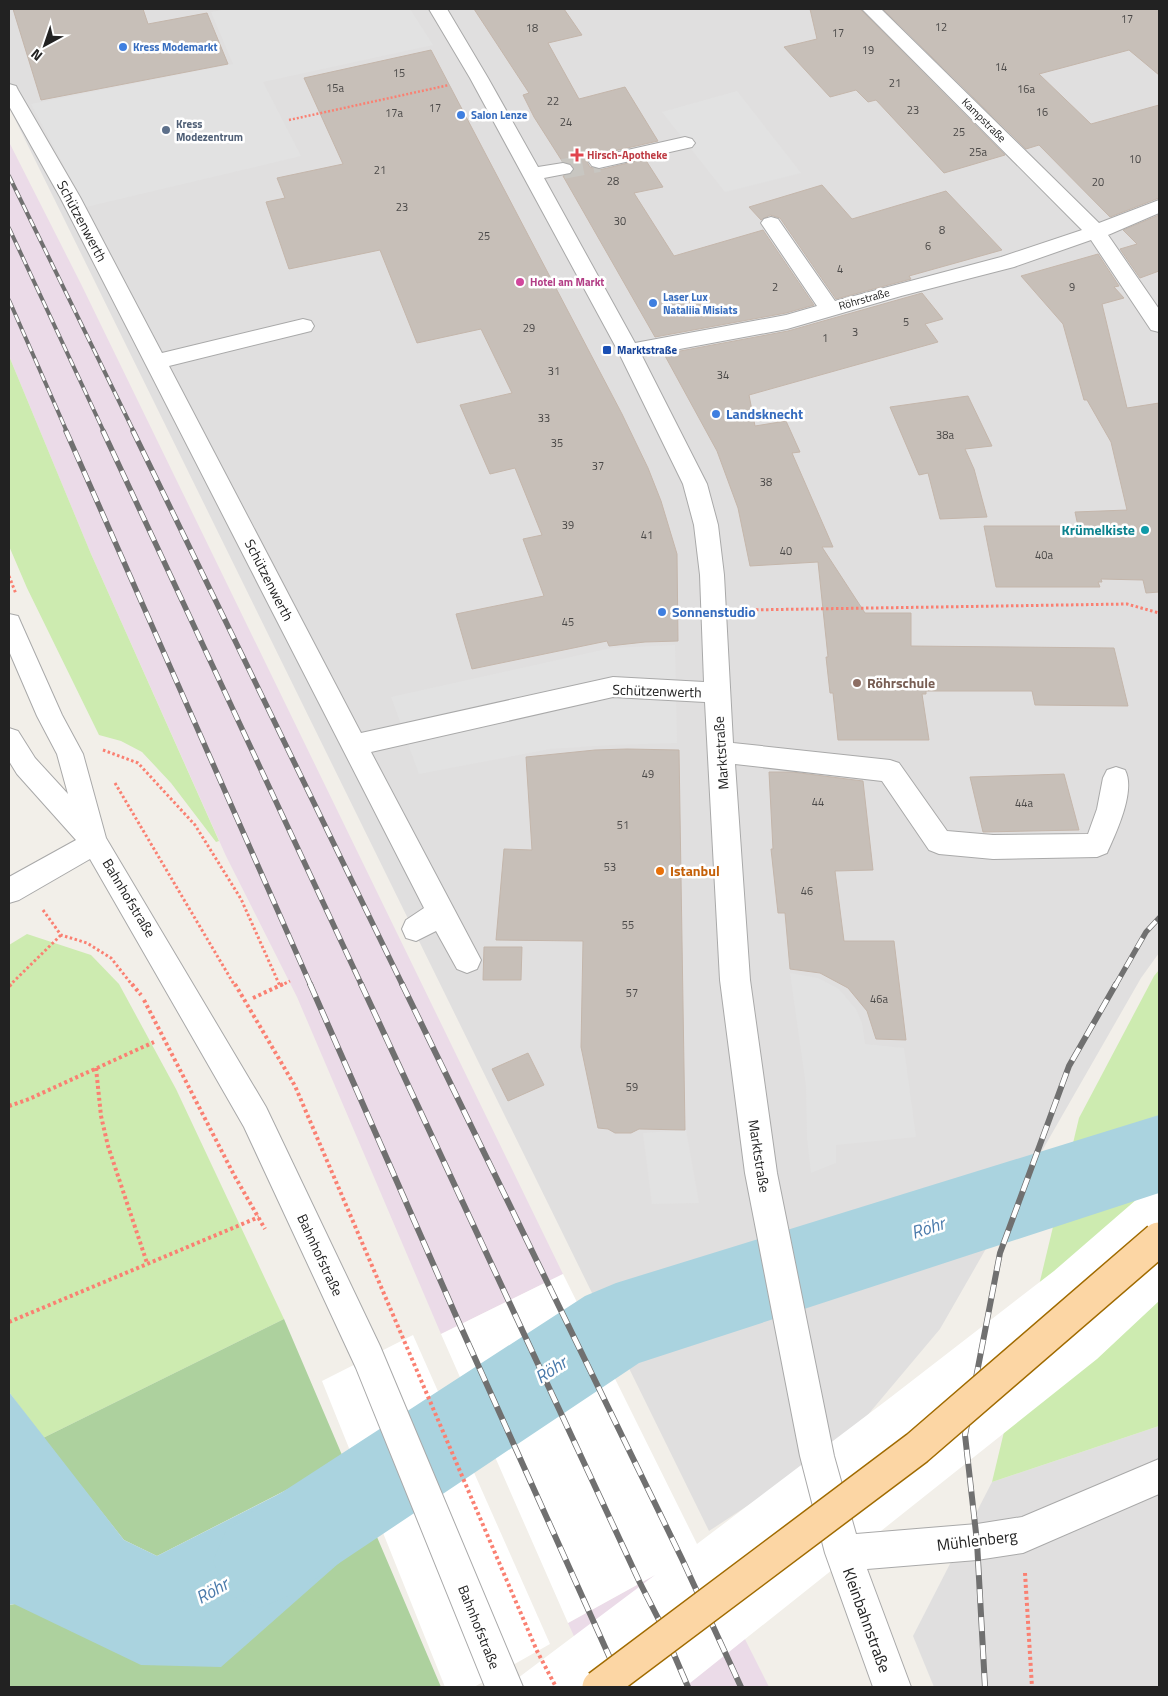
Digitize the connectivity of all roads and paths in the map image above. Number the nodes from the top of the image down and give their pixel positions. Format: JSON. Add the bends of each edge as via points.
{"nodes":[{"id":1,"x":438,"y":9,"type":"edge"},
{"id":2,"x":871,"y":9,"type":"edge"},
{"id":3,"x":479,"y":78,"type":"junction"},
{"id":4,"x":9,"y":90,"type":"edge"},
{"id":5,"x":289,"y":120,"type":"dead end"},
{"id":6,"x":685,"y":143,"type":"dead end"},
{"id":7,"x":599,"y":162,"type":"tunnel mouth"},
{"id":8,"x":563,"y":169,"type":"tunnel mouth"},
{"id":9,"x":531,"y":174,"type":"junction"},
{"id":10,"x":1159,"y":206,"type":"edge"},
{"id":11,"x":771,"y":223,"type":"dead end"},
{"id":12,"x":1096,"y":232,"type":"junction"},
{"id":13,"x":830,"y":309,"type":"junction"},
{"id":14,"x":1159,"y":325,"type":"edge"},
{"id":15,"x":303,"y":326,"type":"dead end"},
{"id":16,"x":629,"y":351,"type":"junction"},
{"id":17,"x":156,"y":361,"type":"junction"},
{"id":18,"x":9,"y":576,"type":"edge"},
{"id":19,"x":713,"y":611,"type":"junction"},
{"id":20,"x":14,"y":612,"type":"edge"},
{"id":21,"x":1159,"y":613,"type":"edge"},
{"id":22,"x":717,"y":693,"type":"junction"},
{"id":23,"x":9,"y":739,"type":"edge"},
{"id":24,"x":354,"y":745,"type":"junction"},
{"id":25,"x":102,"y":749,"type":"dead end"},
{"id":26,"x":721,"y":752,"type":"junction"},
{"id":27,"x":1116,"y":778,"type":"dead end"},
{"id":28,"x":114,"y":780,"type":"dead end"},
{"id":29,"x":95,"y":843,"type":"junction"},
{"id":30,"x":9,"y":891,"type":"edge"},
{"id":31,"x":441,"y":912,"type":"junction"},
{"id":32,"x":416,"y":929,"type":"dead end"},
{"id":33,"x":467,"y":960,"type":"dead end"},
{"id":34,"x":290,"y":981,"type":"dead end"},
{"id":35,"x":9,"y":986,"type":"edge"},
{"id":36,"x":280,"y":986,"type":"junction"},
{"id":37,"x":253,"y":998,"type":"dead end"},
{"id":38,"x":154,"y":1042,"type":"dead end"},
{"id":39,"x":96,"y":1068,"type":"junction"},
{"id":40,"x":9,"y":1106,"type":"edge"},
{"id":41,"x":1159,"y":1239,"type":"edge"},
{"id":42,"x":146,"y":1263,"type":"junction"},
{"id":43,"x":9,"y":1322,"type":"edge"},
{"id":44,"x":1159,"y":1476,"type":"edge"},
{"id":45,"x":1023,"y":1534,"type":"junction"},
{"id":46,"x":843,"y":1553,"type":"junction"},
{"id":47,"x":501,"y":1680,"type":"edge"},
{"id":48,"x":556,"y":1687,"type":"edge"},
{"id":49,"x":599,"y":1687,"type":"edge"},
{"id":50,"x":892,"y":1687,"type":"edge"},
{"id":51,"x":1032,"y":1687,"type":"edge"}],
"edges":[{"from":1,"to":3,"type":"street","name":"Marktstraße"},
{"from":2,"to":12,"type":"street","name":"Kampstraße"},
{"from":3,"to":5,"type":"path"},
{"from":3,"to":9,"type":"street","name":"Marktstraße"},
{"from":4,"to":17,"type":"street","name":"Schützenwerth","via":[[70,197]]},
{"from":6,"to":7,"type":"street"},
{"from":8,"to":9,"type":"street"},
{"from":9,"to":16,"type":"street","name":"Marktstraße"},
{"from":10,"to":12,"type":"street","name":"Röhrstraße"},
{"from":11,"to":13,"type":"street"},
{"from":12,"to":13,"type":"street","name":"Röhrstraße","via":[[1007,262]]},
{"from":12,"to":14,"type":"street"},
{"from":13,"to":16,"type":"street","name":"Röhrstraße","via":[[787,322]]},
{"from":15,"to":17,"type":"street"},
{"from":16,"to":19,"type":"street","name":"Marktstraße","via":[[695,484],[706,525]]},
{"from":17,"to":24,"type":"street","name":"Schützenwerth"},
{"from":18,"to":20,"type":"path"},
{"from":19,"to":21,"type":"path","via":[[1127,604]]},
{"from":19,"to":22,"type":"street","name":"Marktstraße"},
{"from":20,"to":29,"type":"street","name":"Bahnhofstraße","via":[[50,716],[70,754]]},
{"from":22,"to":24,"type":"street","name":"Schützenwerth","via":[[613,687]]},
{"from":22,"to":26,"type":"street","name":"Marktstraße"},
{"from":23,"to":29,"type":"street","name":"Bahnhofstraße","via":[[26,766]]},
{"from":24,"to":31,"type":"street"},
{"from":25,"to":36,"type":"path","via":[[138,763],[196,825],[241,899]]},
{"from":26,"to":27,"type":"street","via":[[890,771],[939,842],[993,847],[1097,845],[1112,809]]},
{"from":26,"to":46,"type":"street","name":"Marktstraße","via":[[734,980],[761,1173],[817,1456]]},
{"from":28,"to":48,"type":"path","via":[[295,1086],[537,1651]]},
{"from":29,"to":30,"type":"street"},
{"from":29,"to":47,"type":"street","name":"Bahnhofstraße","via":[[255,1117],[368,1358]]},
{"from":31,"to":32,"type":"street"},
{"from":31,"to":33,"type":"street"},
{"from":34,"to":36,"type":"path"},
{"from":35,"to":42,"type":"path","via":[[61,935],[87,943],[111,958],[140,994],[259,1217]]},
{"from":36,"to":37,"type":"path"},
{"from":38,"to":39,"type":"path"},
{"from":39,"to":40,"type":"path"},
{"from":39,"to":42,"type":"path","via":[[108,1146]]},
{"from":41,"to":49,"type":"main road","bridge":true,"via":[[917,1448]]},
{"from":42,"to":43,"type":"path"},
{"from":44,"to":45,"type":"street","name":"Mühlenberg"},
{"from":45,"to":46,"type":"street","name":"Mühlenberg","via":[[977,1542]]},
{"from":45,"to":51,"type":"path"},
{"from":46,"to":50,"type":"street","name":"Kleinbahnstraße"}]}
